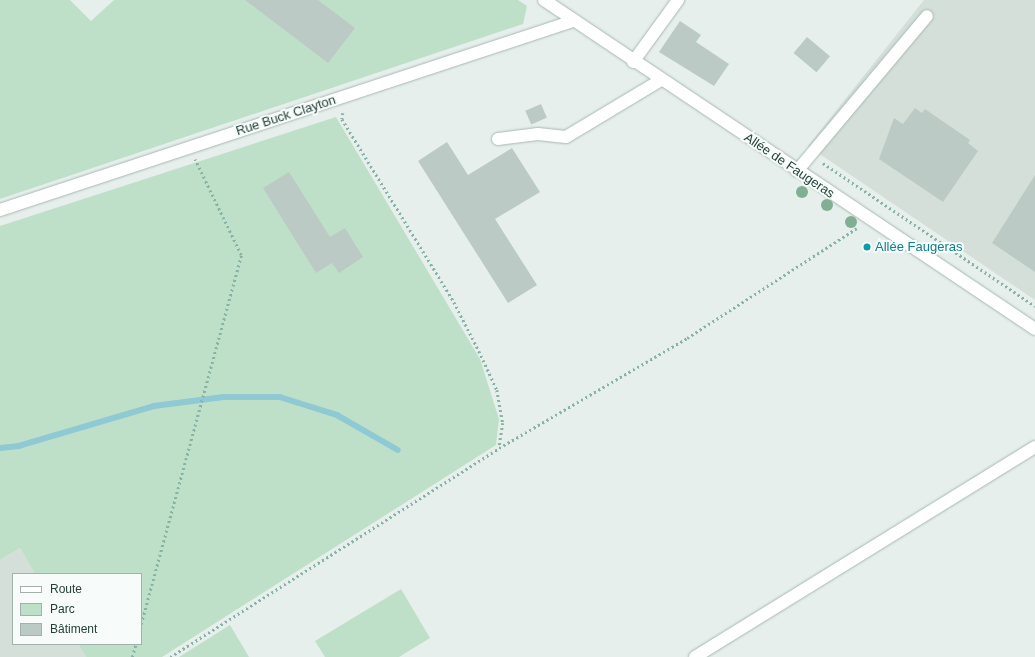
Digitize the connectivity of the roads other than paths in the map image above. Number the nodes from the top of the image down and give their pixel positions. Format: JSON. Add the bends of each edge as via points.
{"nodes":[{"id":1,"x":544,"y":0,"type":"edge"},
{"id":2,"x":678,"y":0,"type":"edge"},
{"id":3,"x":928,"y":16,"type":"dead end"},
{"id":4,"x":573,"y":21,"type":"junction"},
{"id":5,"x":633,"y":62,"type":"junction"},
{"id":6,"x":661,"y":80,"type":"junction"},
{"id":7,"x":498,"y":139,"type":"dead end"},
{"id":8,"x":797,"y":172,"type":"junction"},
{"id":9,"x":0,"y":210,"type":"edge"},
{"id":10,"x":1035,"y":329,"type":"edge"},
{"id":11,"x":1035,"y":447,"type":"edge"},
{"id":12,"x":695,"y":657,"type":"edge"}],
"edges":[{"from":1,"to":4,"type":"street","name":"Allée de Faugeras"},
{"from":2,"to":5,"type":"street"},
{"from":3,"to":8,"type":"street"},
{"from":4,"to":5,"type":"street","name":"Allée de Faugeras"},
{"from":4,"to":9,"type":"street","name":"Rue Buck Clayton"},
{"from":5,"to":6,"type":"street","name":"Allée de Faugeras"},
{"from":6,"to":7,"type":"street","via":[[566,137],[538,134]]},
{"from":6,"to":8,"type":"street","name":"Allée de Faugeras"},
{"from":8,"to":10,"type":"street","name":"Allée de Faugeras"},
{"from":11,"to":12,"type":"street"}]}
